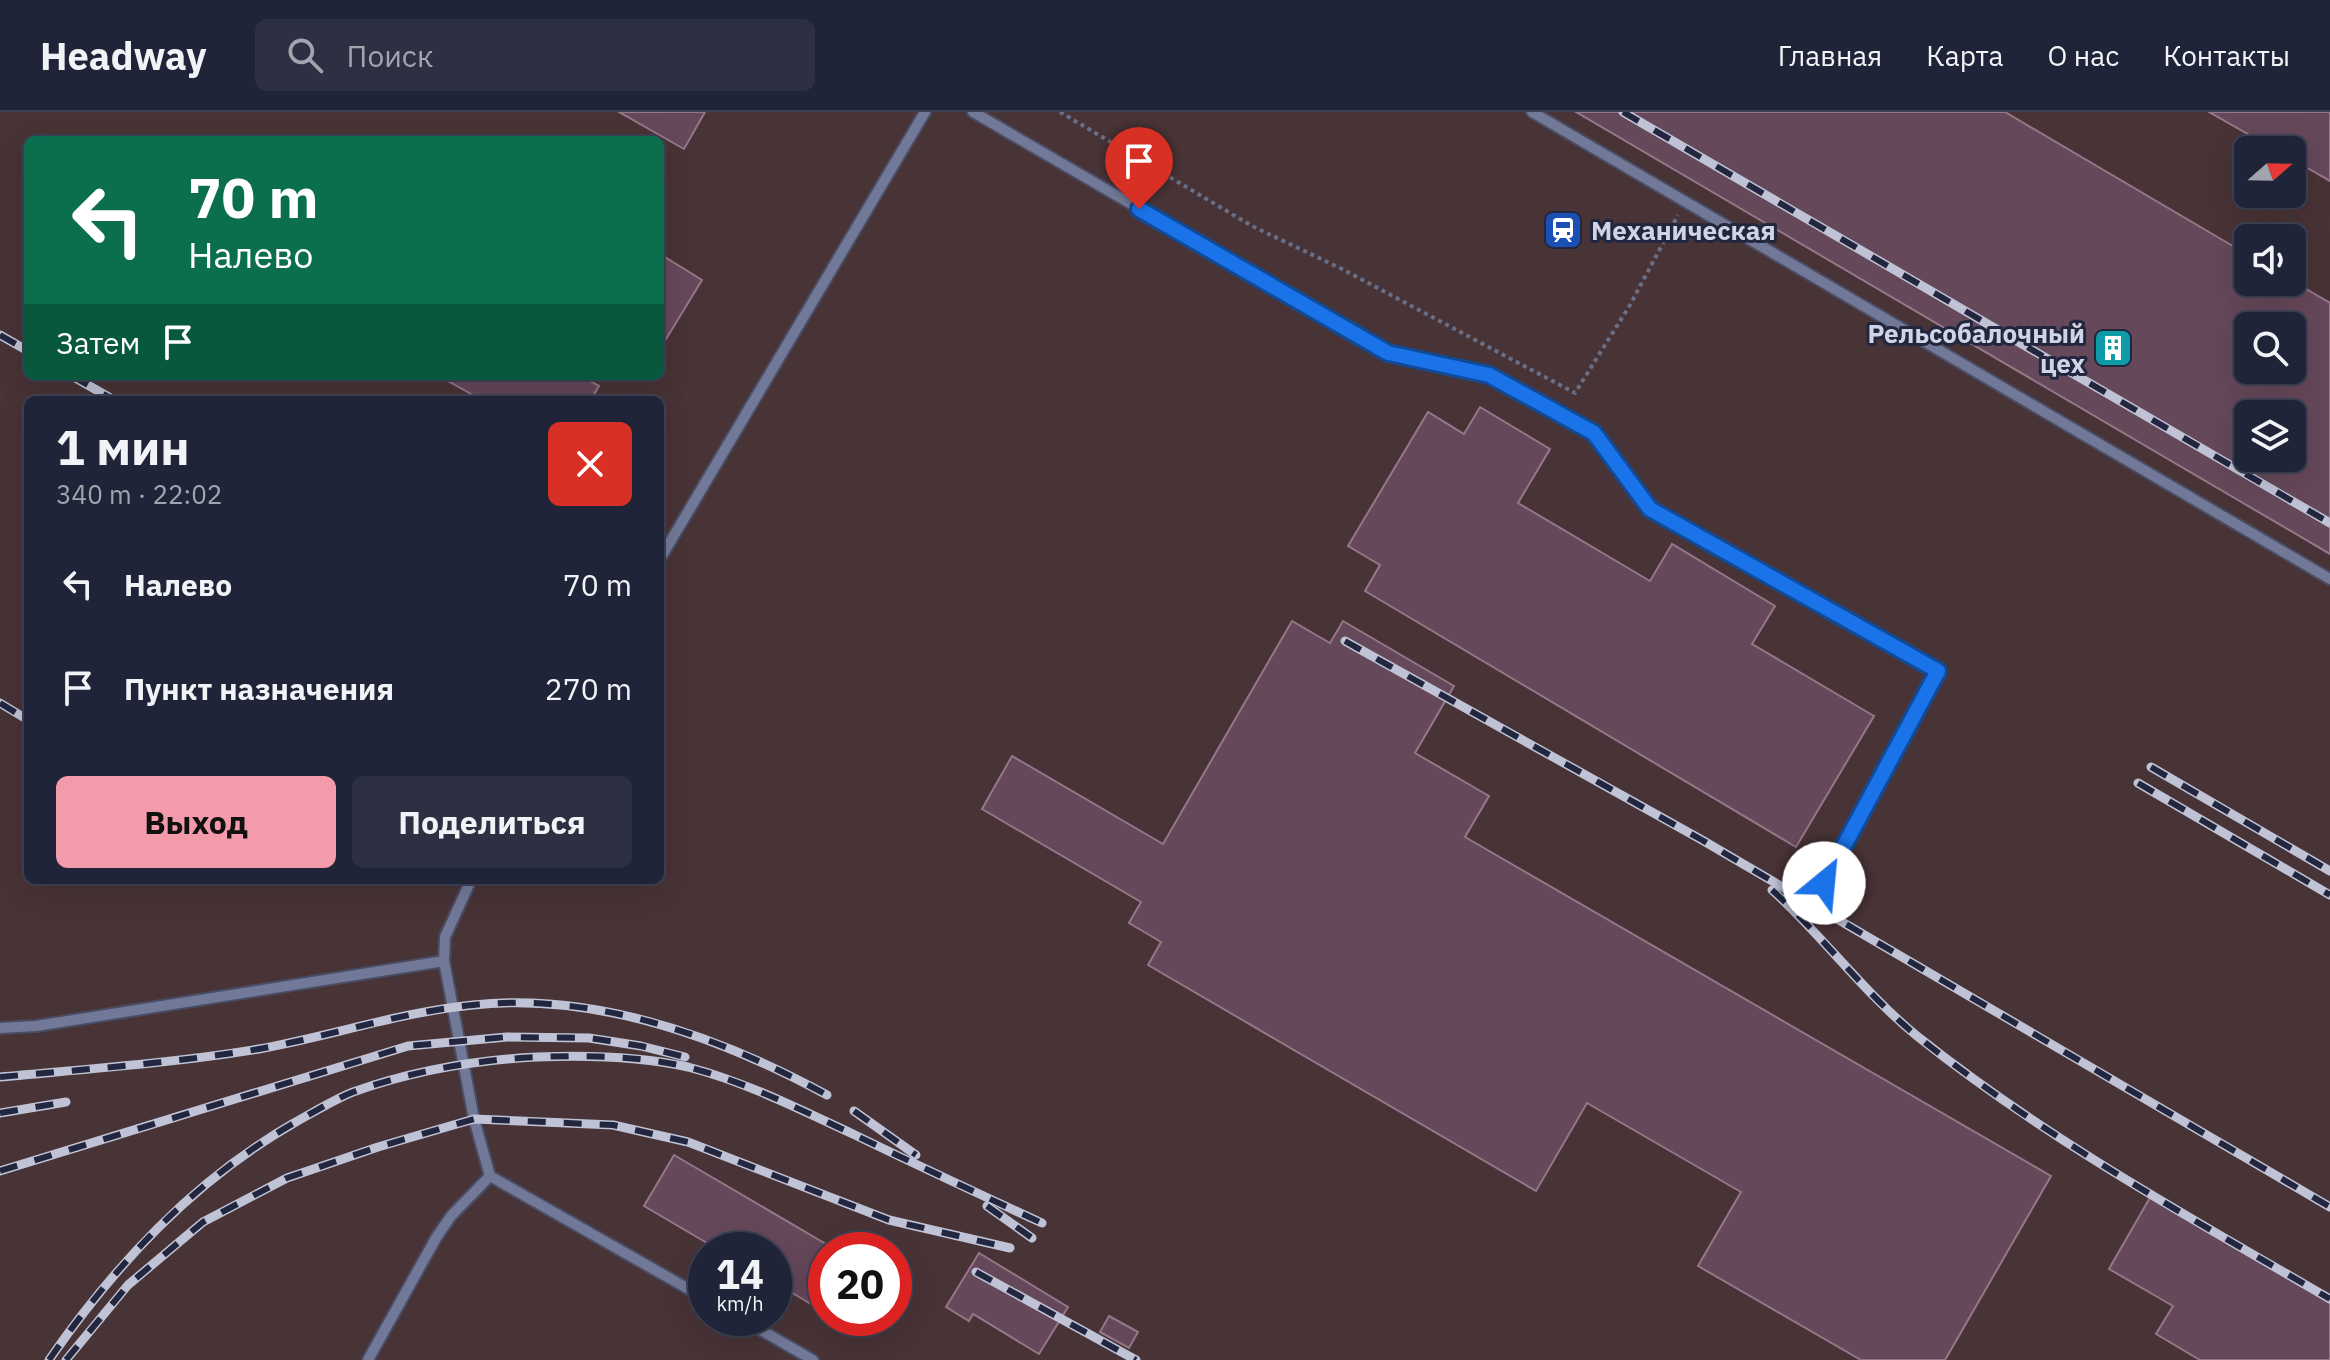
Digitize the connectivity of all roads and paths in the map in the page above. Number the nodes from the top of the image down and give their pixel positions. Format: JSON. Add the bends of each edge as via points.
{"nodes":[{"id":1,"x":925,"y":112,"type":"edge"},
{"id":2,"x":973,"y":112,"type":"edge"},
{"id":3,"x":1060,"y":112,"type":"edge"},
{"id":4,"x":1532,"y":112,"type":"edge"},
{"id":5,"x":1686,"y":203,"type":"junction"},
{"id":6,"x":664,"y":552,"type":"edge"},
{"id":7,"x":2330,"y":579,"type":"edge"},
{"id":8,"x":1824,"y":883,"type":"dead end"},
{"id":9,"x":469,"y":884,"type":"edge"},
{"id":10,"x":444,"y":961,"type":"junction"},
{"id":11,"x":0,"y":1028,"type":"edge"},
{"id":12,"x":490,"y":1176,"type":"junction"},
{"id":13,"x":688,"y":1289,"type":"edge"},
{"id":14,"x":771,"y":1336,"type":"edge"},
{"id":15,"x":368,"y":1360,"type":"edge"},
{"id":16,"x":813,"y":1360,"type":"edge"}],
"edges":[{"from":1,"to":6,"type":"lane"},
{"from":2,"to":8,"type":"lane","via":[[1388,353],[1489,375],[1594,433],[1650,509],[1938,671]]},
{"from":3,"to":5,"type":"path","via":[[1252,226],[1575,393]]},
{"from":4,"to":5,"type":"lane"},
{"from":5,"to":7,"type":"lane"},
{"from":9,"to":10,"type":"lane","via":[[445,937]]},
{"from":10,"to":11,"type":"lane"},
{"from":10,"to":12,"type":"lane"},
{"from":12,"to":13,"type":"lane"},
{"from":12,"to":15,"type":"lane","via":[[436,1238]]},
{"from":14,"to":16,"type":"lane"}]}
